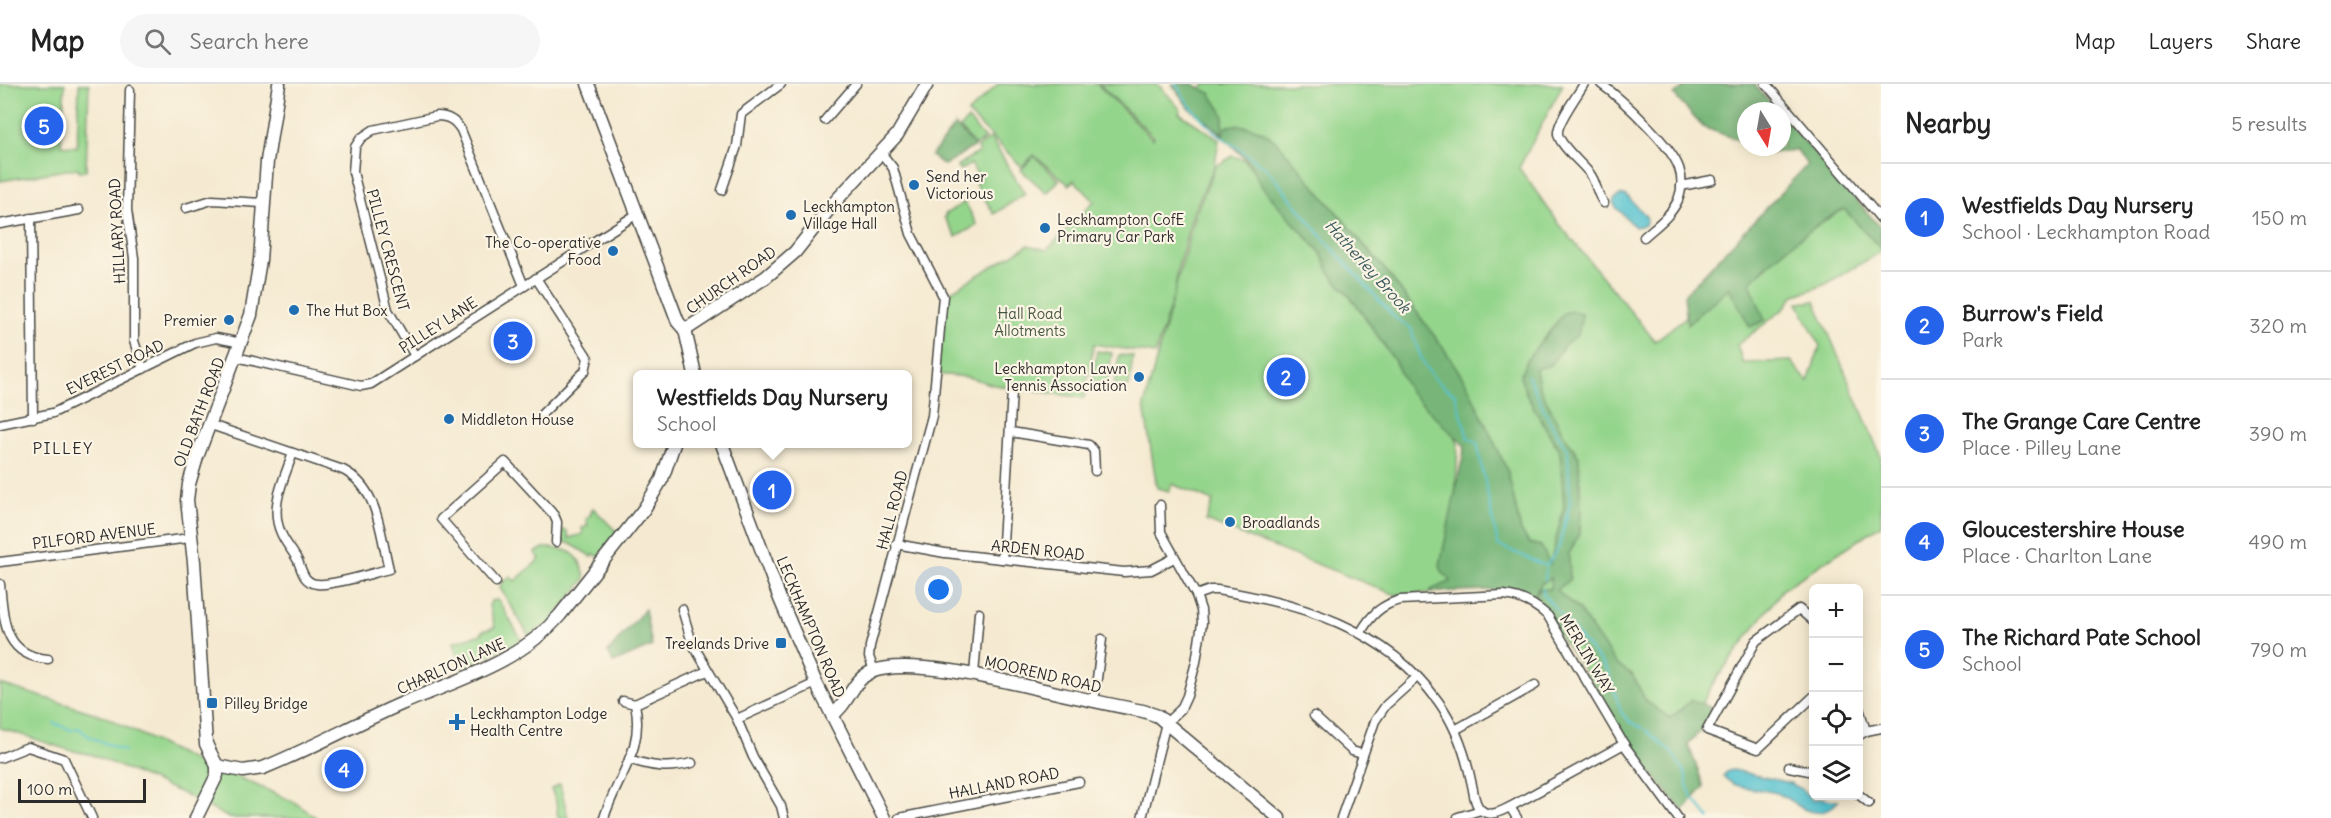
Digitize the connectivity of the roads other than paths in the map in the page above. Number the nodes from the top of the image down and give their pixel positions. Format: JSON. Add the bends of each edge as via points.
{"nodes":[{"id":1,"x":279,"y":84,"type":"edge"},
{"id":2,"x":588,"y":84,"type":"edge"},
{"id":3,"x":856,"y":84,"type":"edge"},
{"id":4,"x":927,"y":84,"type":"edge"},
{"id":5,"x":1584,"y":84,"type":"edge"},
{"id":6,"x":1601,"y":84,"type":"edge"},
{"id":7,"x":1766,"y":84,"type":"edge"},
{"id":8,"x":778,"y":85,"type":"edge"},
{"id":9,"x":130,"y":90,"type":"dead end"},
{"id":10,"x":825,"y":120,"type":"dead end"},
{"id":11,"x":882,"y":154,"type":"junction"},
{"id":12,"x":1712,"y":180,"type":"dead end"},
{"id":13,"x":1681,"y":186,"type":"junction"},
{"id":14,"x":722,"y":190,"type":"dead end"},
{"id":15,"x":262,"y":203,"type":"junction"},
{"id":16,"x":1604,"y":203,"type":"dead end"},
{"id":17,"x":186,"y":208,"type":"dead end"},
{"id":18,"x":79,"y":210,"type":"dead end"},
{"id":19,"x":637,"y":214,"type":"junction"},
{"id":20,"x":31,"y":218,"type":"junction"},
{"id":21,"x":1881,"y":219,"type":"edge"},
{"id":22,"x":0,"y":224,"type":"edge"},
{"id":23,"x":1644,"y":237,"type":"dead end"},
{"id":24,"x":536,"y":278,"type":"junction"},
{"id":25,"x":524,"y":286,"type":"junction"},
{"id":26,"x":685,"y":330,"type":"junction"},
{"id":27,"x":242,"y":343,"type":"junction"},
{"id":28,"x":415,"y":356,"type":"junction"},
{"id":29,"x":236,"y":357,"type":"junction"},
{"id":30,"x":143,"y":369,"type":"junction"},
{"id":31,"x":694,"y":370,"type":"edge"},
{"id":32,"x":1012,"y":391,"type":"dead end"},
{"id":33,"x":542,"y":414,"type":"dead end"},
{"id":34,"x":33,"y":418,"type":"junction"},
{"id":35,"x":0,"y":424,"type":"edge"},
{"id":36,"x":208,"y":424,"type":"junction"},
{"id":37,"x":1011,"y":432,"type":"junction"},
{"id":38,"x":673,"y":448,"type":"edge"},
{"id":39,"x":724,"y":448,"type":"edge"},
{"id":40,"x":293,"y":453,"type":"junction"},
{"id":41,"x":1095,"y":471,"type":"dead end"},
{"id":42,"x":1160,"y":505,"type":"dead end"},
{"id":43,"x":190,"y":538,"type":"junction"},
{"id":44,"x":556,"y":542,"type":"dead end"},
{"id":45,"x":896,"y":544,"type":"junction"},
{"id":46,"x":1174,"y":558,"type":"junction"},
{"id":47,"x":1002,"y":559,"type":"junction"},
{"id":48,"x":0,"y":562,"type":"edge"},
{"id":49,"x":496,"y":582,"type":"dead end"},
{"id":50,"x":0,"y":584,"type":"edge"},
{"id":51,"x":1196,"y":595,"type":"junction"},
{"id":52,"x":681,"y":609,"type":"dead end"},
{"id":53,"x":979,"y":614,"type":"dead end"},
{"id":54,"x":1809,"y":618,"type":"edge"},
{"id":55,"x":1361,"y":632,"type":"junction"},
{"id":56,"x":1102,"y":639,"type":"dead end"},
{"id":57,"x":48,"y":659,"type":"dead end"},
{"id":58,"x":874,"y":670,"type":"junction"},
{"id":59,"x":707,"y":671,"type":"junction"},
{"id":60,"x":974,"y":675,"type":"junction"},
{"id":61,"x":1417,"y":677,"type":"junction"},
{"id":62,"x":816,"y":683,"type":"junction"},
{"id":63,"x":1535,"y":685,"type":"dead end"},
{"id":64,"x":623,"y":701,"type":"dead end"},
{"id":65,"x":1809,"y":701,"type":"edge"},
{"id":66,"x":1094,"y":702,"type":"junction"},
{"id":67,"x":635,"y":704,"type":"junction"},
{"id":68,"x":832,"y":715,"type":"junction"},
{"id":69,"x":1314,"y":716,"type":"dead end"},
{"id":70,"x":737,"y":719,"type":"junction"},
{"id":71,"x":1166,"y":723,"type":"junction"},
{"id":72,"x":1881,"y":728,"type":"edge"},
{"id":73,"x":1455,"y":730,"type":"junction"},
{"id":74,"x":1863,"y":734,"type":"edge"},
{"id":75,"x":1624,"y":744,"type":"junction"},
{"id":76,"x":1362,"y":754,"type":"junction"},
{"id":77,"x":0,"y":758,"type":"edge"},
{"id":78,"x":629,"y":759,"type":"junction"},
{"id":79,"x":692,"y":763,"type":"dead end"},
{"id":80,"x":218,"y":766,"type":"junction"},
{"id":81,"x":1789,"y":767,"type":"dead end"},
{"id":82,"x":1809,"y":771,"type":"edge"},
{"id":83,"x":1079,"y":782,"type":"dead end"},
{"id":84,"x":1863,"y":798,"type":"edge"},
{"id":85,"x":1869,"y":803,"type":"dead end"},
{"id":86,"x":1510,"y":807,"type":"junction"},
{"id":87,"x":1481,"y":810,"type":"junction"},
{"id":88,"x":1458,"y":817,"type":"edge"},
{"id":89,"x":92,"y":818,"type":"edge"},
{"id":90,"x":196,"y":818,"type":"edge"},
{"id":91,"x":604,"y":818,"type":"edge"},
{"id":92,"x":784,"y":818,"type":"edge"},
{"id":93,"x":884,"y":818,"type":"edge"},
{"id":94,"x":898,"y":818,"type":"edge"},
{"id":95,"x":1142,"y":818,"type":"edge"},
{"id":96,"x":1279,"y":818,"type":"edge"},
{"id":97,"x":1341,"y":818,"type":"edge"},
{"id":98,"x":1517,"y":818,"type":"edge"},
{"id":99,"x":1678,"y":818,"type":"edge"}],
"edges":[{"from":1,"to":15,"type":"street","name":"OLD BATH ROAD"},
{"from":2,"to":19,"type":"street"},
{"from":3,"to":10,"type":"street"},
{"from":4,"to":11,"type":"street","name":"CHURCH ROAD"},
{"from":5,"to":16,"type":"street","via":[[1557,130],[1560,140],[1592,177]]},
{"from":6,"to":13,"type":"street","via":[[1622,99],[1673,157],[1681,173]]},
{"from":7,"to":21,"type":"street"},
{"from":8,"to":14,"type":"street","via":[[741,114],[737,146]]},
{"from":9,"to":30,"type":"street","name":"HILLARY ROAD","via":[[127,210],[134,258],[134,341]]},
{"from":11,"to":26,"type":"street","name":"CHURCH ROAD","via":[[780,266]]},
{"from":11,"to":45,"type":"street","name":"HALL ROAD","via":[[894,168],[911,234],[943,296],[932,416]]},
{"from":12,"to":13,"type":"street"},
{"from":13,"to":23,"type":"street","via":[[1671,212]]},
{"from":15,"to":17,"type":"street","via":[[212,200]]},
{"from":15,"to":27,"type":"street","name":"OLD BATH ROAD","via":[[256,292]]},
{"from":18,"to":20,"type":"street"},
{"from":19,"to":24,"type":"street","name":"PILLEY LANE"},
{"from":19,"to":26,"type":"street","via":[[678,322]]},
{"from":20,"to":22,"type":"street"},
{"from":20,"to":34,"type":"street"},
{"from":24,"to":25,"type":"street","name":"PILLEY LANE"},
{"from":24,"to":33,"type":"street","via":[[588,358],[585,371]]},
{"from":25,"to":28,"type":"street","name":"PILLEY LANE"},
{"from":25,"to":28,"type":"street","name":"PILLEY CRESCENT","via":[[455,122],[437,116],[364,135],[355,147],[353,172],[388,310]]},
{"from":26,"to":31,"type":"street"},
{"from":27,"to":29,"type":"street","name":"OLD BATH ROAD"},
{"from":27,"to":30,"type":"street","name":"EVEREST ROAD","via":[[223,339],[195,343]]},
{"from":28,"to":29,"type":"street","name":"PILLEY LANE","via":[[376,383],[361,386]]},
{"from":29,"to":36,"type":"street","name":"OLD BATH ROAD"},
{"from":30,"to":34,"type":"street","name":"EVEREST ROAD","via":[[53,413]]},
{"from":32,"to":37,"type":"street"},
{"from":34,"to":35,"type":"street","name":"EVEREST ROAD"},
{"from":36,"to":40,"type":"street"},
{"from":36,"to":43,"type":"street","name":"OLD BATH ROAD","via":[[189,484]]},
{"from":37,"to":41,"type":"street","via":[[1089,445],[1094,451]]},
{"from":37,"to":47,"type":"street"},
{"from":38,"to":80,"type":"street","name":"CHARLTON LANE","via":[[662,479],[644,509],[548,630],[523,649],[263,768],[243,771]]},
{"from":39,"to":62,"type":"street","name":"LECKHAMPTON ROAD"},
{"from":40,"to":40,"type":"street","via":[[343,471],[362,483],[372,501],[389,569],[323,584],[306,579],[276,518],[278,496]]},
{"from":42,"to":46,"type":"street","via":[[1161,532]]},
{"from":43,"to":48,"type":"street","name":"PILFORD AVENUE"},
{"from":43,"to":80,"type":"street","name":"OLD BATH ROAD","via":[[206,744]]},
{"from":44,"to":49,"type":"street","via":[[554,515],[505,462],[441,519]]},
{"from":45,"to":47,"type":"street","name":"ARDEN ROAD"},
{"from":45,"to":58,"type":"street","name":"HALL ROAD","via":[[870,646]]},
{"from":46,"to":47,"type":"street","name":"ARDEN ROAD","via":[[1136,573]]},
{"from":46,"to":51,"type":"street"},
{"from":50,"to":57,"type":"street","via":[[9,636],[22,651]]},
{"from":51,"to":55,"type":"street","via":[[1217,590],[1272,600],[1316,612]]},
{"from":51,"to":71,"type":"street","via":[[1202,623],[1196,662],[1184,703]]},
{"from":52,"to":59,"type":"street","via":[[692,643]]},
{"from":53,"to":60,"type":"street"},
{"from":54,"to":65,"type":"street","via":[[1799,609],[1756,641],[1707,730],[1758,749]]},
{"from":55,"to":61,"type":"street"},
{"from":55,"to":75,"type":"street","name":"MERLIN WAY","via":[[1374,613],[1400,600],[1519,597],[1548,616]]},
{"from":56,"to":66,"type":"street"},
{"from":58,"to":60,"type":"street","name":"MOOREND ROAD","via":[[920,668]]},
{"from":58,"to":68,"type":"street","via":[[857,684],[842,709]]},
{"from":59,"to":67,"type":"street"},
{"from":59,"to":70,"type":"street"},
{"from":60,"to":66,"type":"street","name":"MOOREND ROAD"},
{"from":61,"to":73,"type":"street","via":[[1438,701]]},
{"from":61,"to":76,"type":"street","via":[[1380,712]]},
{"from":62,"to":68,"type":"street","name":"LECKHAMPTON ROAD"},
{"from":62,"to":70,"type":"street"},
{"from":63,"to":73,"type":"street"},
{"from":64,"to":67,"type":"street"},
{"from":66,"to":71,"type":"street","name":"MOOREND ROAD","via":[[1143,711]]},
{"from":67,"to":78,"type":"street","via":[[638,735]]},
{"from":68,"to":93,"type":"street","name":"LECKHAMPTON ROAD"},
{"from":69,"to":76,"type":"street","via":[[1352,751]]},
{"from":70,"to":92,"type":"street"},
{"from":71,"to":95,"type":"street"},
{"from":71,"to":96,"type":"street","name":"MOOREND ROAD"},
{"from":72,"to":74,"type":"street"},
{"from":73,"to":87,"type":"street","via":[[1465,754],[1476,805]]},
{"from":75,"to":86,"type":"street"},
{"from":75,"to":99,"type":"street","name":"MERLIN WAY"},
{"from":76,"to":97,"type":"street"},
{"from":77,"to":89,"type":"street","via":[[28,747],[64,759]]},
{"from":78,"to":79,"type":"street","via":[[659,768]]},
{"from":78,"to":91,"type":"street"},
{"from":80,"to":90,"type":"street"},
{"from":81,"to":82,"type":"street"},
{"from":83,"to":94,"type":"street","name":"HALLAND ROAD"},
{"from":84,"to":85,"type":"street"},
{"from":86,"to":87,"type":"street","via":[[1494,813]]},
{"from":86,"to":98,"type":"street"},
{"from":87,"to":88,"type":"street"}]}
